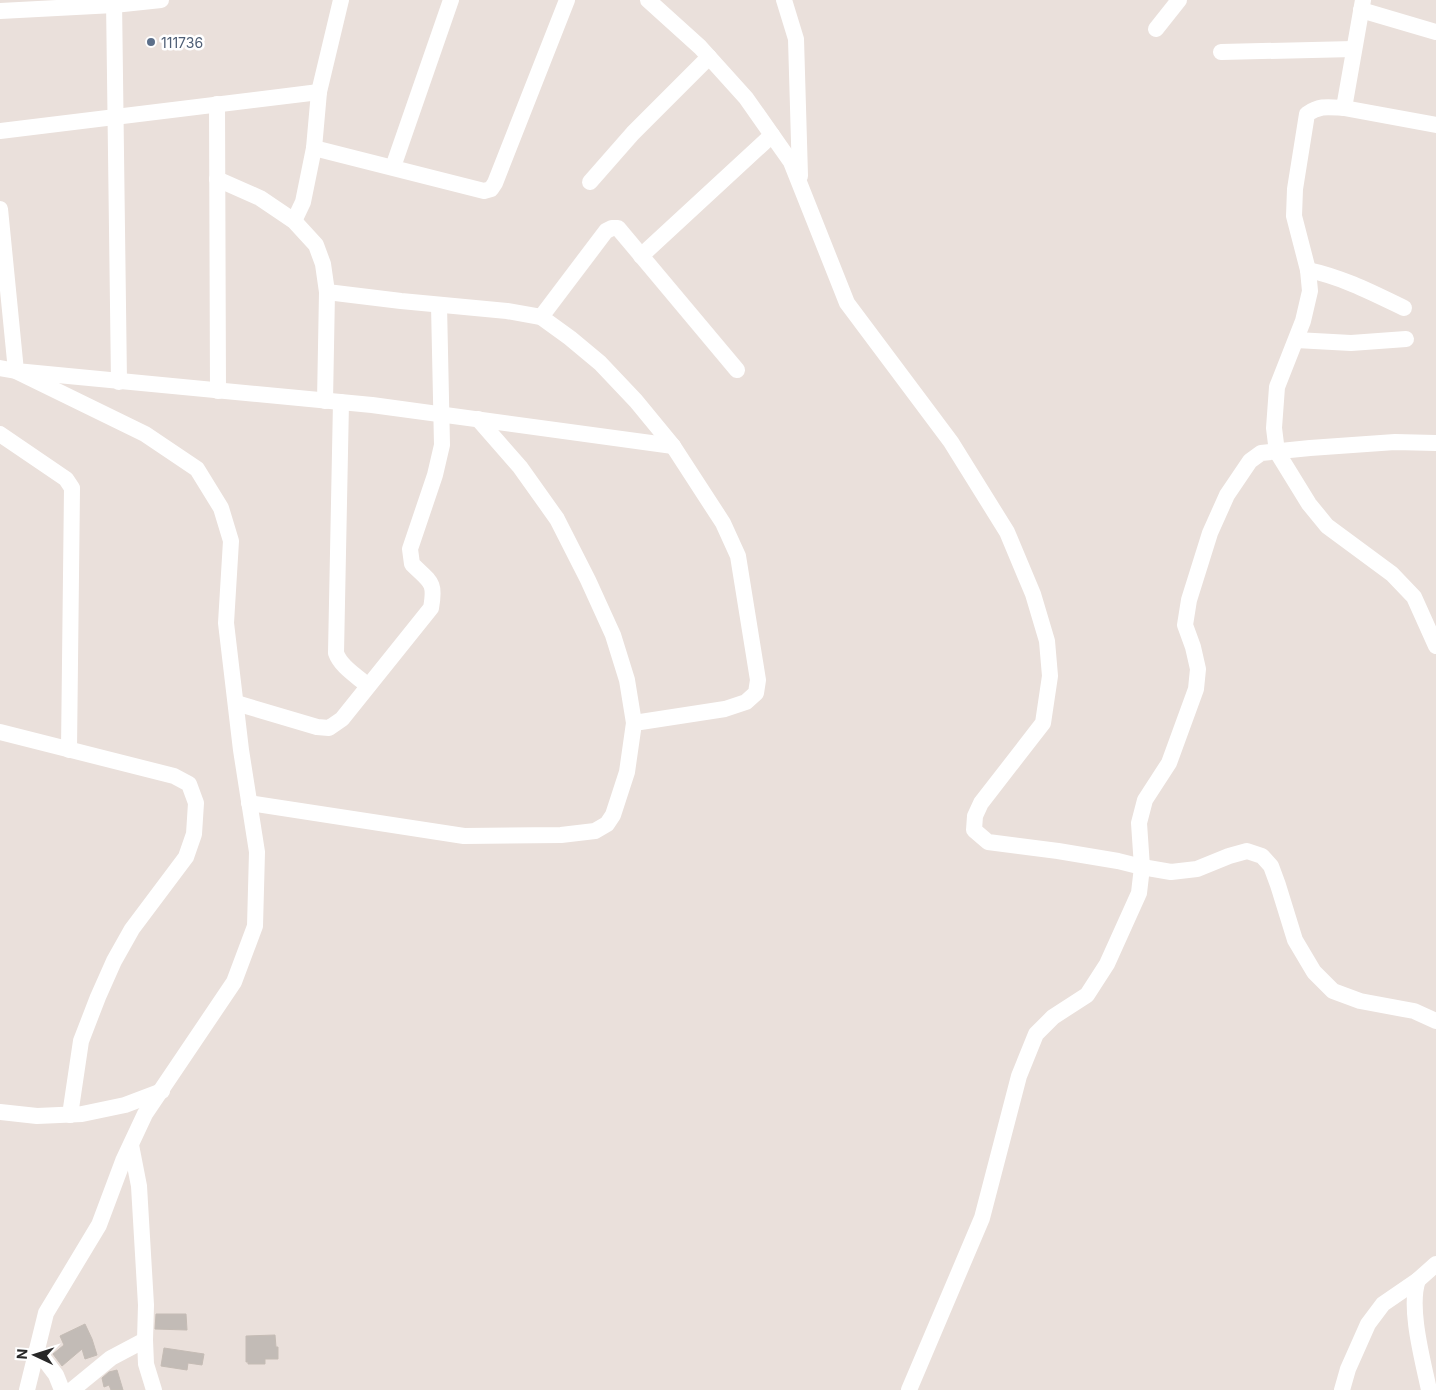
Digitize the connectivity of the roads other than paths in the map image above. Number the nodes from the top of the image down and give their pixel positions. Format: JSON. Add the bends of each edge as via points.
{"nodes":[{"id":1,"x":161,"y":0,"type":"edge"},
{"id":2,"x":341,"y":0,"type":"edge"},
{"id":3,"x":451,"y":0,"type":"edge"},
{"id":4,"x":568,"y":0,"type":"edge"},
{"id":5,"x":648,"y":0,"type":"edge"},
{"id":6,"x":784,"y":0,"type":"edge"},
{"id":7,"x":1179,"y":0,"type":"edge"},
{"id":8,"x":114,"y":3,"type":"edge"},
{"id":9,"x":1362,"y":5,"type":"edge"},
{"id":10,"x":0,"y":11,"type":"edge"},
{"id":11,"x":1156,"y":29,"type":"dead end"},
{"id":12,"x":1436,"y":32,"type":"edge"},
{"id":13,"x":1354,"y":49,"type":"junction"},
{"id":14,"x":1221,"y":52,"type":"dead end"},
{"id":15,"x":709,"y":57,"type":"junction"},
{"id":16,"x":319,"y":92,"type":"junction"},
{"id":17,"x":217,"y":104,"type":"junction"},
{"id":18,"x":1344,"y":108,"type":"junction"},
{"id":19,"x":116,"y":116,"type":"junction"},
{"id":20,"x":1436,"y":125,"type":"edge"},
{"id":21,"x":0,"y":131,"type":"edge"},
{"id":22,"x":772,"y":135,"type":"junction"},
{"id":23,"x":314,"y":148,"type":"junction"},
{"id":24,"x":393,"y":167,"type":"junction"},
{"id":25,"x":217,"y":179,"type":"junction"},
{"id":26,"x":590,"y":182,"type":"dead end"},
{"id":27,"x":800,"y":185,"type":"junction"},
{"id":28,"x":0,"y":209,"type":"edge"},
{"id":29,"x":294,"y":221,"type":"junction"},
{"id":30,"x":641,"y":256,"type":"junction"},
{"id":31,"x":1308,"y":270,"type":"junction"},
{"id":32,"x":326,"y":292,"type":"junction"},
{"id":33,"x":439,"y":305,"type":"junction"},
{"id":34,"x":1404,"y":308,"type":"dead end"},
{"id":35,"x":541,"y":318,"type":"junction"},
{"id":36,"x":1406,"y":339,"type":"dead end"},
{"id":37,"x":1296,"y":340,"type":"junction"},
{"id":38,"x":8,"y":370,"type":"edge"},
{"id":39,"x":737,"y":370,"type":"dead end"},
{"id":40,"x":119,"y":382,"type":"junction"},
{"id":41,"x":218,"y":391,"type":"junction"},
{"id":42,"x":333,"y":402,"type":"junction"},
{"id":43,"x":442,"y":414,"type":"junction"},
{"id":44,"x":478,"y":419,"type":"junction"},
{"id":45,"x":0,"y":434,"type":"edge"},
{"id":46,"x":1436,"y":442,"type":"edge"},
{"id":47,"x":673,"y":446,"type":"junction"},
{"id":48,"x":1277,"y":452,"type":"junction"},
{"id":49,"x":1436,"y":646,"type":"edge"},
{"id":50,"x":368,"y":686,"type":"junction"},
{"id":51,"x":236,"y":703,"type":"junction"},
{"id":52,"x":634,"y":723,"type":"junction"},
{"id":53,"x":0,"y":732,"type":"edge"},
{"id":54,"x":69,"y":750,"type":"junction"},
{"id":55,"x":249,"y":803,"type":"junction"},
{"id":56,"x":1142,"y":867,"type":"junction"},
{"id":57,"x":1436,"y":1021,"type":"edge"},
{"id":58,"x":162,"y":1091,"type":"junction"},
{"id":59,"x":0,"y":1112,"type":"edge"},
{"id":60,"x":70,"y":1115,"type":"junction"},
{"id":61,"x":131,"y":1145,"type":"junction"},
{"id":62,"x":1436,"y":1264,"type":"edge"},
{"id":63,"x":1418,"y":1280,"type":"junction"},
{"id":64,"x":144,"y":1340,"type":"junction"},
{"id":65,"x":37,"y":1350,"type":"junction"},
{"id":66,"x":26,"y":1390,"type":"edge"},
{"id":67,"x":62,"y":1390,"type":"edge"},
{"id":68,"x":72,"y":1390,"type":"edge"},
{"id":69,"x":154,"y":1390,"type":"edge"},
{"id":70,"x":909,"y":1390,"type":"edge"},
{"id":71,"x":1342,"y":1390,"type":"edge"},
{"id":72,"x":1429,"y":1390,"type":"edge"}],
"edges":[{"from":1,"to":8,"type":"street"},
{"from":2,"to":16,"type":"street"},
{"from":3,"to":24,"type":"street"},
{"from":4,"to":24,"type":"street","via":[[491,190],[484,191]]},
{"from":5,"to":15,"type":"street"},
{"from":6,"to":27,"type":"street","via":[[796,39]]},
{"from":7,"to":11,"type":"street"},
{"from":8,"to":10,"type":"street"},
{"from":8,"to":19,"type":"street"},
{"from":9,"to":12,"type":"street"},
{"from":9,"to":13,"type":"street"},
{"from":13,"to":14,"type":"street"},
{"from":13,"to":18,"type":"street"},
{"from":15,"to":22,"type":"street","via":[[746,98]]},
{"from":15,"to":26,"type":"street"},
{"from":16,"to":17,"type":"street"},
{"from":16,"to":23,"type":"street"},
{"from":17,"to":19,"type":"street"},
{"from":17,"to":25,"type":"street"},
{"from":18,"to":20,"type":"street"},
{"from":18,"to":31,"type":"street","via":[[1316,108],[1307,114],[1294,216]]},
{"from":19,"to":21,"type":"street"},
{"from":19,"to":40,"type":"street"},
{"from":22,"to":27,"type":"street","via":[[791,162]]},
{"from":22,"to":30,"type":"street"},
{"from":23,"to":24,"type":"street"},
{"from":23,"to":29,"type":"street","via":[[303,202]]},
{"from":25,"to":29,"type":"street","via":[[260,198]]},
{"from":25,"to":41,"type":"street"},
{"from":27,"to":56,"type":"street","via":[[847,302],[951,442],[1007,532],[1033,594],[1047,641],[1050,676],[1043,723],[981,803],[974,816],[974,830],[988,842]]},
{"from":28,"to":38,"type":"street"},
{"from":29,"to":32,"type":"street","via":[[316,245],[323,264]]},
{"from":30,"to":35,"type":"street","via":[[618,228],[606,231]]},
{"from":30,"to":39,"type":"street"},
{"from":31,"to":34,"type":"street","via":[[1325,274]]},
{"from":31,"to":37,"type":"street","via":[[1310,292]]},
{"from":32,"to":33,"type":"street"},
{"from":32,"to":42,"type":"street"},
{"from":33,"to":35,"type":"street","via":[[507,311]]},
{"from":33,"to":43,"type":"street"},
{"from":35,"to":47,"type":"street","via":[[600,363]]},
{"from":36,"to":37,"type":"street","via":[[1351,343]]},
{"from":37,"to":48,"type":"street","via":[[1277,387],[1274,428]]},
{"from":38,"to":40,"type":"street"},
{"from":38,"to":51,"type":"street","via":[[145,434],[197,469],[221,508],[231,541],[226,623]]},
{"from":40,"to":41,"type":"street"},
{"from":41,"to":42,"type":"street"},
{"from":42,"to":43,"type":"street"},
{"from":42,"to":50,"type":"street","via":[[336,653],[342,665]]},
{"from":43,"to":44,"type":"street"},
{"from":43,"to":50,"type":"street","via":[[442,445],[435,475],[410,549],[412,564],[432,584],[432,608]]},
{"from":44,"to":47,"type":"street"},
{"from":44,"to":52,"type":"street","via":[[520,467],[566,536],[613,634],[627,680]]},
{"from":45,"to":54,"type":"street","via":[[66,479],[72,488]]},
{"from":46,"to":48,"type":"street","via":[[1394,442]]},
{"from":47,"to":52,"type":"street","via":[[723,523],[738,556],[758,680],[756,693],[746,702],[726,709]]},
{"from":48,"to":49,"type":"street","via":[[1309,504],[1327,526],[1392,574],[1414,597]]},
{"from":48,"to":56,"type":"street","via":[[1261,453],[1250,461],[1227,495],[1197,571],[1185,625],[1198,669],[1196,689],[1169,764],[1145,800],[1139,823]]},
{"from":50,"to":51,"type":"street","via":[[342,719],[329,728],[317,728]]},
{"from":51,"to":55,"type":"street"},
{"from":52,"to":55,"type":"street","via":[[627,772],[613,815],[607,824],[595,831],[561,836],[464,836]]},
{"from":53,"to":54,"type":"street"},
{"from":54,"to":60,"type":"street","via":[[174,776],[189,784],[196,803],[194,834],[186,857],[132,929],[114,961],[81,1040]]},
{"from":55,"to":58,"type":"street","via":[[257,852],[255,926],[234,982]]},
{"from":56,"to":57,"type":"street","via":[[1172,872],[1197,869],[1247,851],[1262,856],[1271,866],[1294,940],[1314,972],[1333,991],[1360,1001],[1414,1011]]},
{"from":56,"to":70,"type":"street","via":[[1139,893],[1107,964],[1087,995],[1053,1017],[1036,1034],[1019,1076],[982,1218]]},
{"from":58,"to":60,"type":"street","via":[[125,1105]]},
{"from":58,"to":61,"type":"street","via":[[145,1114]]},
{"from":59,"to":60,"type":"street"},
{"from":61,"to":64,"type":"street","via":[[139,1186],[146,1306]]},
{"from":61,"to":65,"type":"street","via":[[99,1225],[46,1313]]},
{"from":62,"to":63,"type":"street"},
{"from":63,"to":71,"type":"street","via":[[1383,1304],[1368,1324]]},
{"from":63,"to":72,"type":"street","via":[[1415,1314]]},
{"from":64,"to":68,"type":"street","via":[[111,1358]]},
{"from":64,"to":69,"type":"street","via":[[146,1364]]},
{"from":65,"to":66,"type":"street"},
{"from":65,"to":67,"type":"street","via":[[56,1375]]}]}
